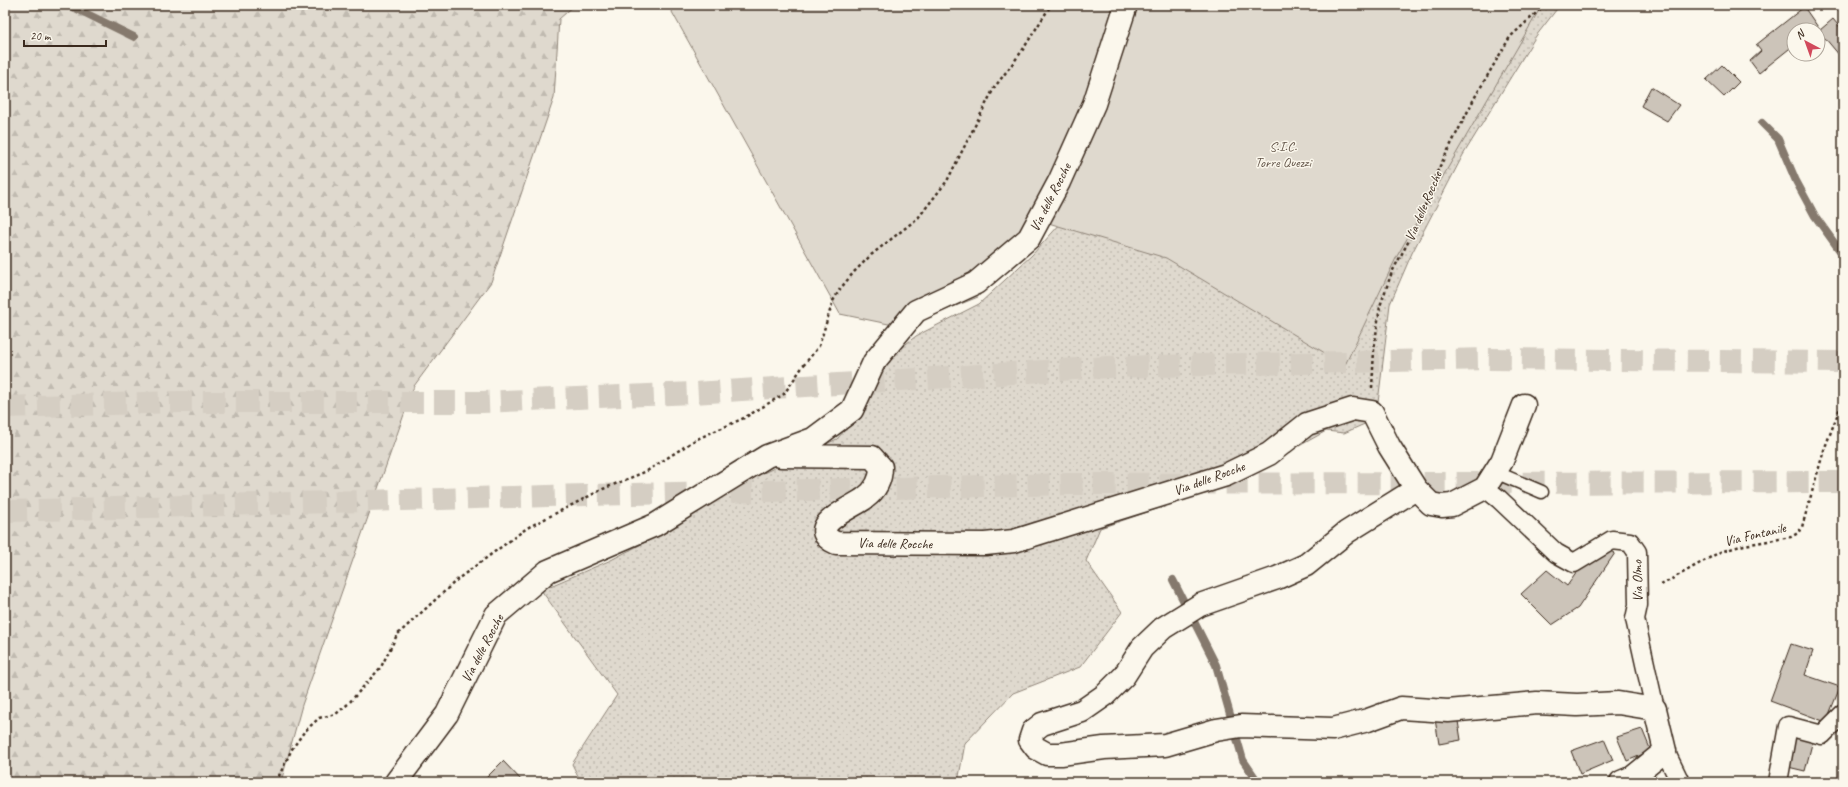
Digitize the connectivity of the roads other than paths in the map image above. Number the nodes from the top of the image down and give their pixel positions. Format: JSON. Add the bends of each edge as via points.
{"nodes":[{"id":1,"x":1126,"y":5,"type":"edge"},
{"id":2,"x":1524,"y":405,"type":"dead end"},
{"id":3,"x":767,"y":456,"type":"junction"},
{"id":4,"x":1490,"y":480,"type":"junction"},
{"id":5,"x":1416,"y":489,"type":"junction"},
{"id":6,"x":1542,"y":492,"type":"dead end"},
{"id":7,"x":1655,"y":709,"type":"junction"},
{"id":8,"x":1843,"y":714,"type":"edge"},
{"id":9,"x":1665,"y":751,"type":"junction"},
{"id":10,"x":396,"y":782,"type":"edge"},
{"id":11,"x":1621,"y":782,"type":"edge"},
{"id":12,"x":1680,"y":782,"type":"edge"},
{"id":13,"x":1778,"y":782,"type":"edge"}],
"edges":[{"from":1,"to":3,"type":"street","name":"Via delle Rocche","via":[[1094,104],[1059,182],[1029,238],[976,283],[916,311],[874,362],[852,410],[813,439]]},
{"from":2,"to":4,"type":"street","via":[[1502,461]]},
{"from":3,"to":5,"type":"street","name":"Via delle Rocche","via":[[872,457],[881,467],[881,478],[876,487],[865,498],[830,520],[825,527],[829,540],[836,543],[985,544],[1014,541],[1226,475],[1269,454],[1307,424],[1353,409],[1372,412],[1389,446]]},
{"from":3,"to":10,"type":"street","name":"Via delle Rocche","via":[[655,525],[548,571],[496,615],[447,714]]},
{"from":4,"to":5,"type":"street","via":[[1452,504],[1442,506],[1431,504]]},
{"from":4,"to":6,"type":"lane"},
{"from":4,"to":7,"type":"street","name":"Via Olmo","via":[[1499,499],[1556,553],[1574,564],[1612,540],[1630,542],[1637,552],[1636,619]]},
{"from":5,"to":7,"type":"street","via":[[1348,532],[1306,565],[1200,605],[1163,628],[1142,648],[1124,676],[1105,695],[1082,711],[1042,724],[1033,731],[1030,740],[1036,748],[1047,754],[1062,754],[1104,748],[1164,745],[1216,730],[1241,726],[1333,729],[1401,708],[1448,711],[1537,703],[1618,703]]},
{"from":7,"to":9,"type":"street","name":"Via Olmo"},
{"from":8,"to":13,"type":"street","via":[[1822,735],[1788,726]]},
{"from":9,"to":11,"type":"street","via":[[1633,777]]},
{"from":9,"to":12,"type":"street","name":"Via Olmo"}]}
